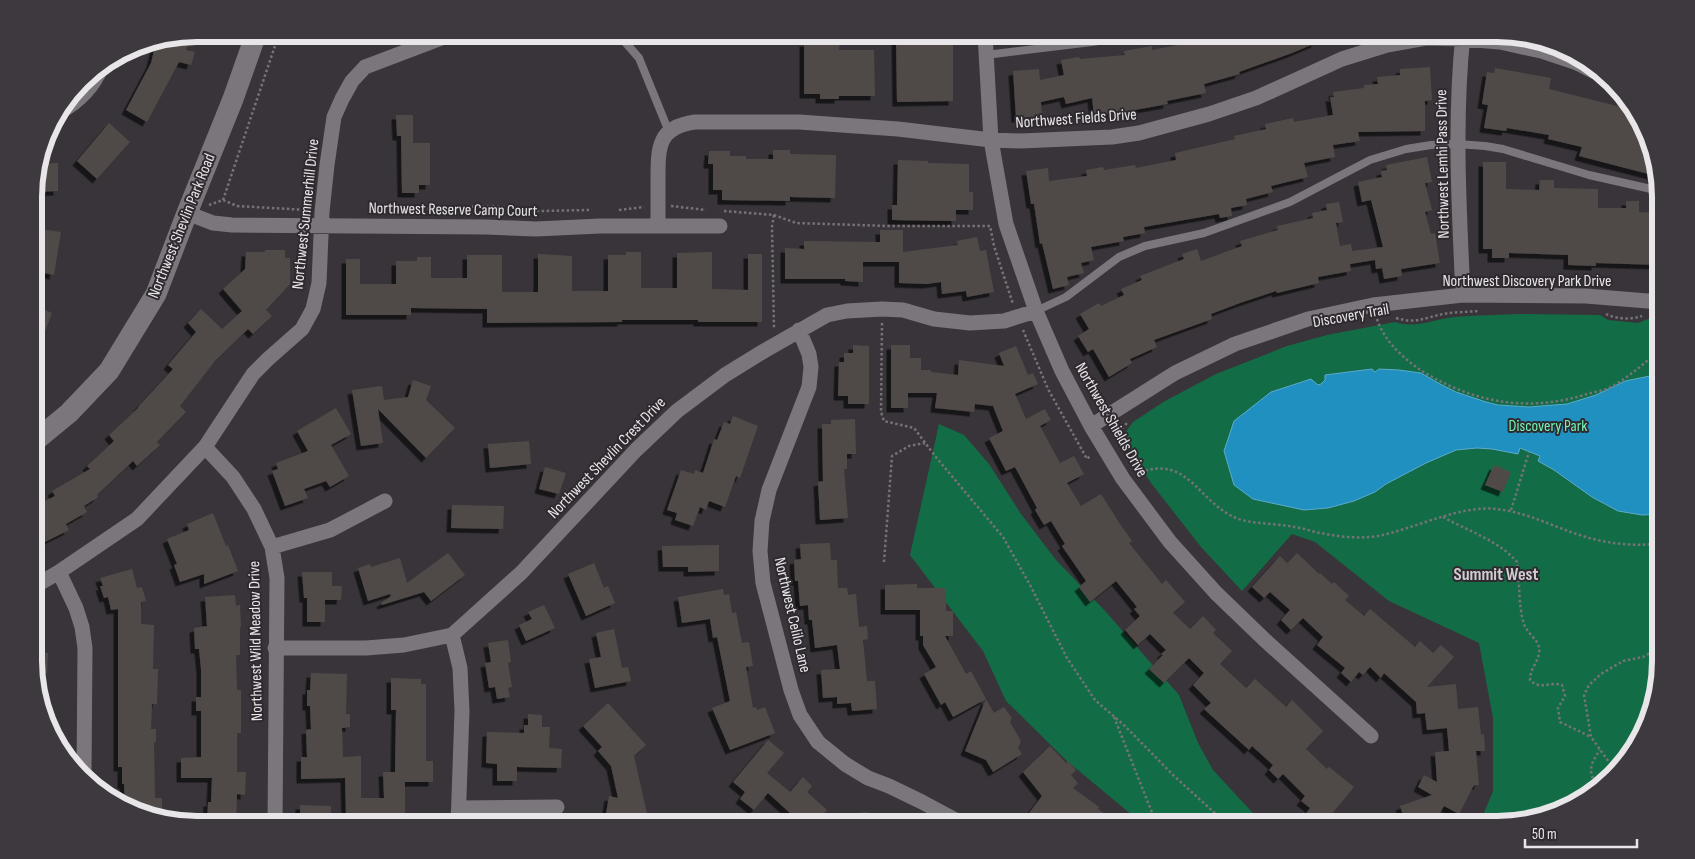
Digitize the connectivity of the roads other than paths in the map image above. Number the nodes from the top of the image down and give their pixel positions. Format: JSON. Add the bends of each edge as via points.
{"nodes":[{"id":1,"x":253,"y":43,"type":"edge"},
{"id":2,"x":428,"y":43,"type":"edge"},
{"id":3,"x":626,"y":43,"type":"edge"},
{"id":4,"x":985,"y":43,"type":"edge"},
{"id":5,"x":1084,"y":43,"type":"edge"},
{"id":6,"x":1398,"y":43,"type":"edge"},
{"id":7,"x":1462,"y":43,"type":"edge"},
{"id":8,"x":1506,"y":43,"type":"edge"},
{"id":9,"x":986,"y":55,"type":"junction"},
{"id":10,"x":1572,"y":61,"type":"edge"},
{"id":11,"x":92,"y":84,"type":"edge"},
{"id":12,"x":74,"y":104,"type":"edge"},
{"id":13,"x":669,"y":132,"type":"junction"},
{"id":14,"x":991,"y":140,"type":"junction"},
{"id":15,"x":1457,"y":144,"type":"junction"},
{"id":16,"x":1652,"y":189,"type":"edge"},
{"id":17,"x":186,"y":213,"type":"junction"},
{"id":18,"x":322,"y":226,"type":"junction"},
{"id":19,"x":658,"y":226,"type":"junction"},
{"id":20,"x":720,"y":226,"type":"dead end"},
{"id":21,"x":1463,"y":295,"type":"junction"},
{"id":22,"x":1652,"y":301,"type":"edge"},
{"id":23,"x":1036,"y":311,"type":"junction"},
{"id":24,"x":799,"y":330,"type":"junction"},
{"id":25,"x":1091,"y":426,"type":"junction"},
{"id":26,"x":43,"y":435,"type":"edge"},
{"id":27,"x":205,"y":447,"type":"junction"},
{"id":28,"x":385,"y":500,"type":"dead end"},
{"id":29,"x":272,"y":547,"type":"junction"},
{"id":30,"x":59,"y":572,"type":"junction"},
{"id":31,"x":43,"y":581,"type":"edge"},
{"id":32,"x":452,"y":635,"type":"junction"},
{"id":33,"x":275,"y":648,"type":"junction"},
{"id":34,"x":1371,"y":736,"type":"dead end"},
{"id":35,"x":84,"y":767,"type":"edge"},
{"id":36,"x":556,"y":807,"type":"dead end"},
{"id":37,"x":459,"y":808,"type":"junction"},
{"id":38,"x":275,"y":816,"type":"edge"},
{"id":39,"x":459,"y":816,"type":"edge"},
{"id":40,"x":948,"y":816,"type":"edge"}],
"edges":[{"from":1,"to":17,"type":"street","name":"Northwest Shevlin Park Road"},
{"from":2,"to":18,"type":"street","name":"Northwest Summerhill Drive","via":[[365,67],[352,81],[334,117],[326,165]]},
{"from":3,"to":13,"type":"lane","via":[[639,58]]},
{"from":4,"to":9,"type":"street","name":"Northwest Shields Drive"},
{"from":5,"to":9,"type":"lane"},
{"from":6,"to":14,"type":"street","name":"Northwest Fields Drive","via":[[1342,59],[1256,98],[1139,134],[1067,140]]},
{"from":7,"to":15,"type":"street","name":"Northwest Lemhi Pass Drive"},
{"from":8,"to":10,"type":"street","name":"Northwest Fields Drive"},
{"from":9,"to":14,"type":"street","name":"Northwest Shields Drive"},
{"from":11,"to":12,"type":"street"},
{"from":13,"to":14,"type":"street","name":"Northwest Fields Drive","via":[[680,124],[695,122],[799,122]]},
{"from":13,"to":19,"type":"street","via":[[661,142],[658,154]]},
{"from":14,"to":23,"type":"street","name":"Northwest Shields Drive","via":[[1006,224]]},
{"from":15,"to":16,"type":"lane","via":[[1503,150]]},
{"from":15,"to":21,"type":"street","name":"Northwest Lemhi Pass Drive"},
{"from":15,"to":23,"type":"lane","via":[[1406,149],[1370,160],[1290,202],[1204,233],[1145,246],[1119,257],[1066,297]]},
{"from":17,"to":18,"type":"street","name":"Northwest Reserve Camp Court","via":[[213,223],[232,225]]},
{"from":17,"to":26,"type":"street","name":"Northwest Shevlin Park Road","via":[[156,294],[109,371]]},
{"from":18,"to":19,"type":"street","name":"Northwest Reserve Camp Court","via":[[536,229]]},
{"from":18,"to":27,"type":"street","name":"Northwest Summerhill Drive","via":[[313,309],[302,329],[253,374]]},
{"from":19,"to":20,"type":"street","name":"Northwest Reserve Camp Court"},
{"from":21,"to":22,"type":"street","name":"Northwest Discovery Park Drive","via":[[1586,296]]},
{"from":21,"to":25,"type":"street","name":"Northwest Discovery Park Drive","via":[[1373,304],[1308,319],[1236,344],[1174,373]]},
{"from":23,"to":24,"type":"street","name":"Northwest Shevlin Crest Drive","via":[[1004,321],[970,323],[934,319],[904,310],[846,311],[827,315]]},
{"from":23,"to":25,"type":"street","name":"Northwest Shields Drive"},
{"from":24,"to":32,"type":"street","name":"Northwest Shevlin Crest Drive","via":[[725,375],[677,411],[636,450],[522,573]]},
{"from":24,"to":40,"type":"street","name":"Northwest Celilo Lane","via":[[810,354],[809,387],[769,490],[760,551],[764,583],[791,690],[800,715],[818,742],[845,764]]},
{"from":25,"to":34,"type":"street","name":"Northwest Shields Drive","via":[[1123,479],[1170,542],[1216,593]]},
{"from":27,"to":29,"type":"street","name":"Northwest Wild Meadow Drive","via":[[233,477],[254,509]]},
{"from":27,"to":30,"type":"street","name":"Northwest Summerhill Drive","via":[[137,519]]},
{"from":28,"to":29,"type":"street","via":[[330,530]]},
{"from":29,"to":33,"type":"street","name":"Northwest Wild Meadow Drive","via":[[276,578]]},
{"from":30,"to":31,"type":"street","name":"Northwest Summerhill Drive"},
{"from":30,"to":35,"type":"street","via":[[76,608],[85,648]]},
{"from":32,"to":33,"type":"street","name":"Northwest Shevlin Crest Drive","via":[[404,645]]},
{"from":32,"to":37,"type":"street","via":[[460,668],[462,703]]},
{"from":33,"to":38,"type":"street","name":"Northwest Wild Meadow Drive"},
{"from":36,"to":37,"type":"street"},
{"from":37,"to":39,"type":"street"}]}
